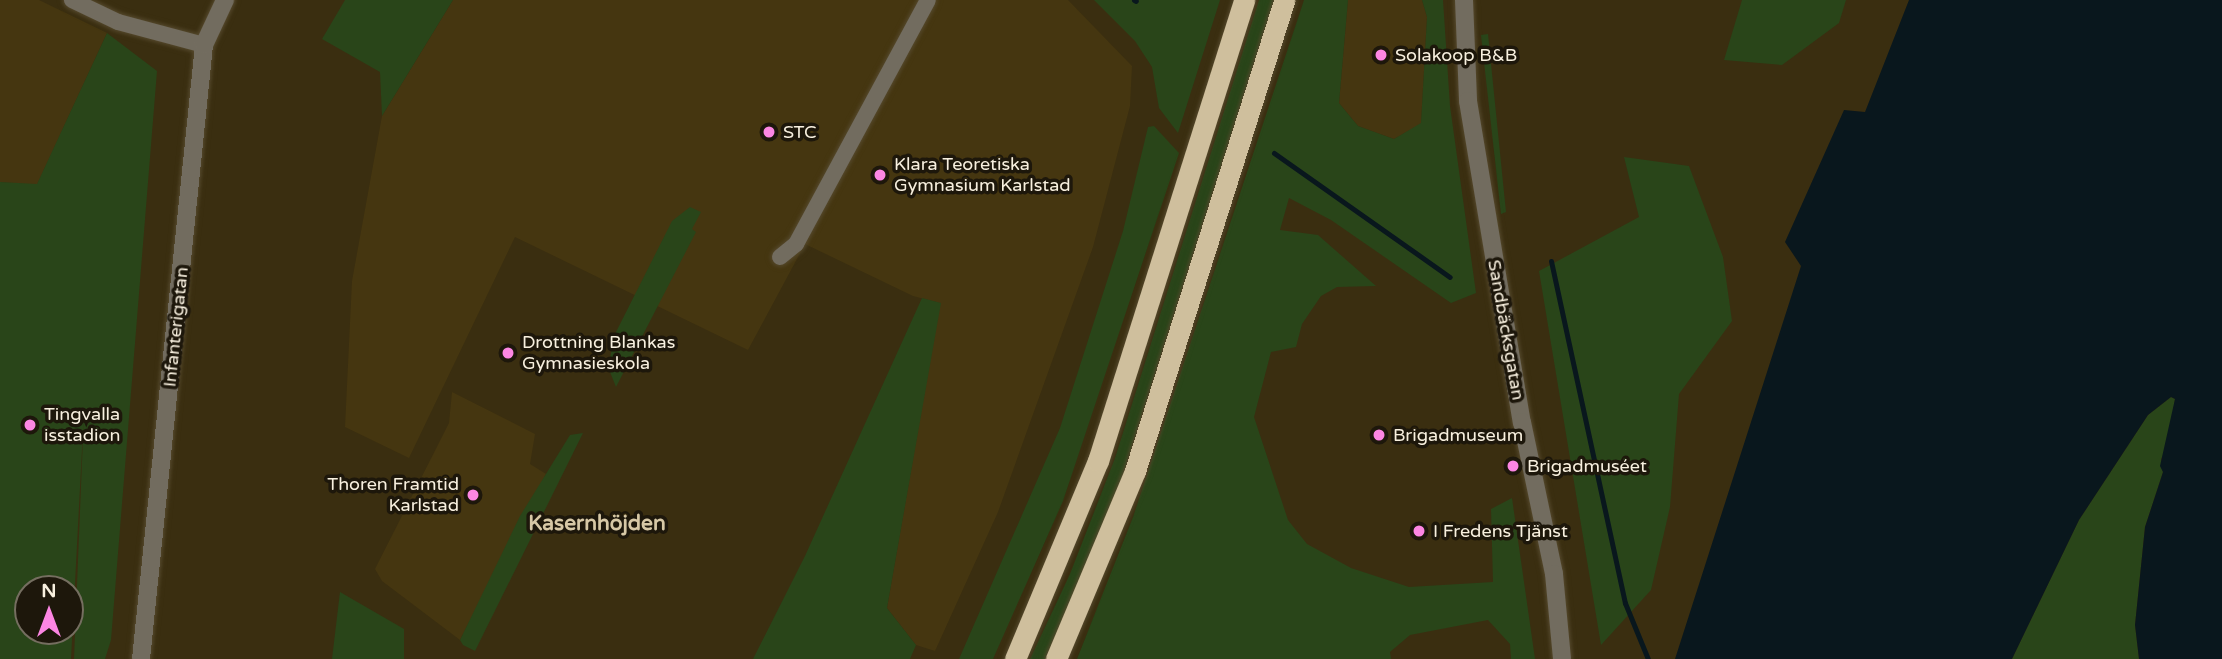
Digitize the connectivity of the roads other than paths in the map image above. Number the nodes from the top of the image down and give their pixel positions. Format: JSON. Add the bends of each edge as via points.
{"nodes":[{"id":1,"x":72,"y":0,"type":"edge"},
{"id":2,"x":225,"y":0,"type":"edge"},
{"id":3,"x":928,"y":0,"type":"edge"},
{"id":4,"x":1244,"y":0,"type":"edge"},
{"id":5,"x":1284,"y":0,"type":"edge"},
{"id":6,"x":1464,"y":0,"type":"edge"},
{"id":7,"x":204,"y":45,"type":"junction"},
{"id":8,"x":780,"y":257,"type":"dead end"},
{"id":9,"x":141,"y":659,"type":"edge"},
{"id":10,"x":1015,"y":659,"type":"edge"},
{"id":11,"x":1056,"y":659,"type":"edge"},
{"id":12,"x":1562,"y":659,"type":"edge"}],
"edges":[{"from":1,"to":7,"type":"street","via":[[129,26]]},
{"from":2,"to":7,"type":"street","name":"Infanterigatan"},
{"from":3,"to":8,"type":"street","via":[[796,244]]},
{"from":4,"to":10,"type":"highway","via":[[1098,461]]},
{"from":5,"to":11,"type":"highway","via":[[1135,471]]},
{"from":6,"to":12,"type":"street","name":"Sandbäcksgatan","via":[[1468,101],[1522,422],[1554,574]]},
{"from":7,"to":9,"type":"street","name":"Infanterigatan"}]}
